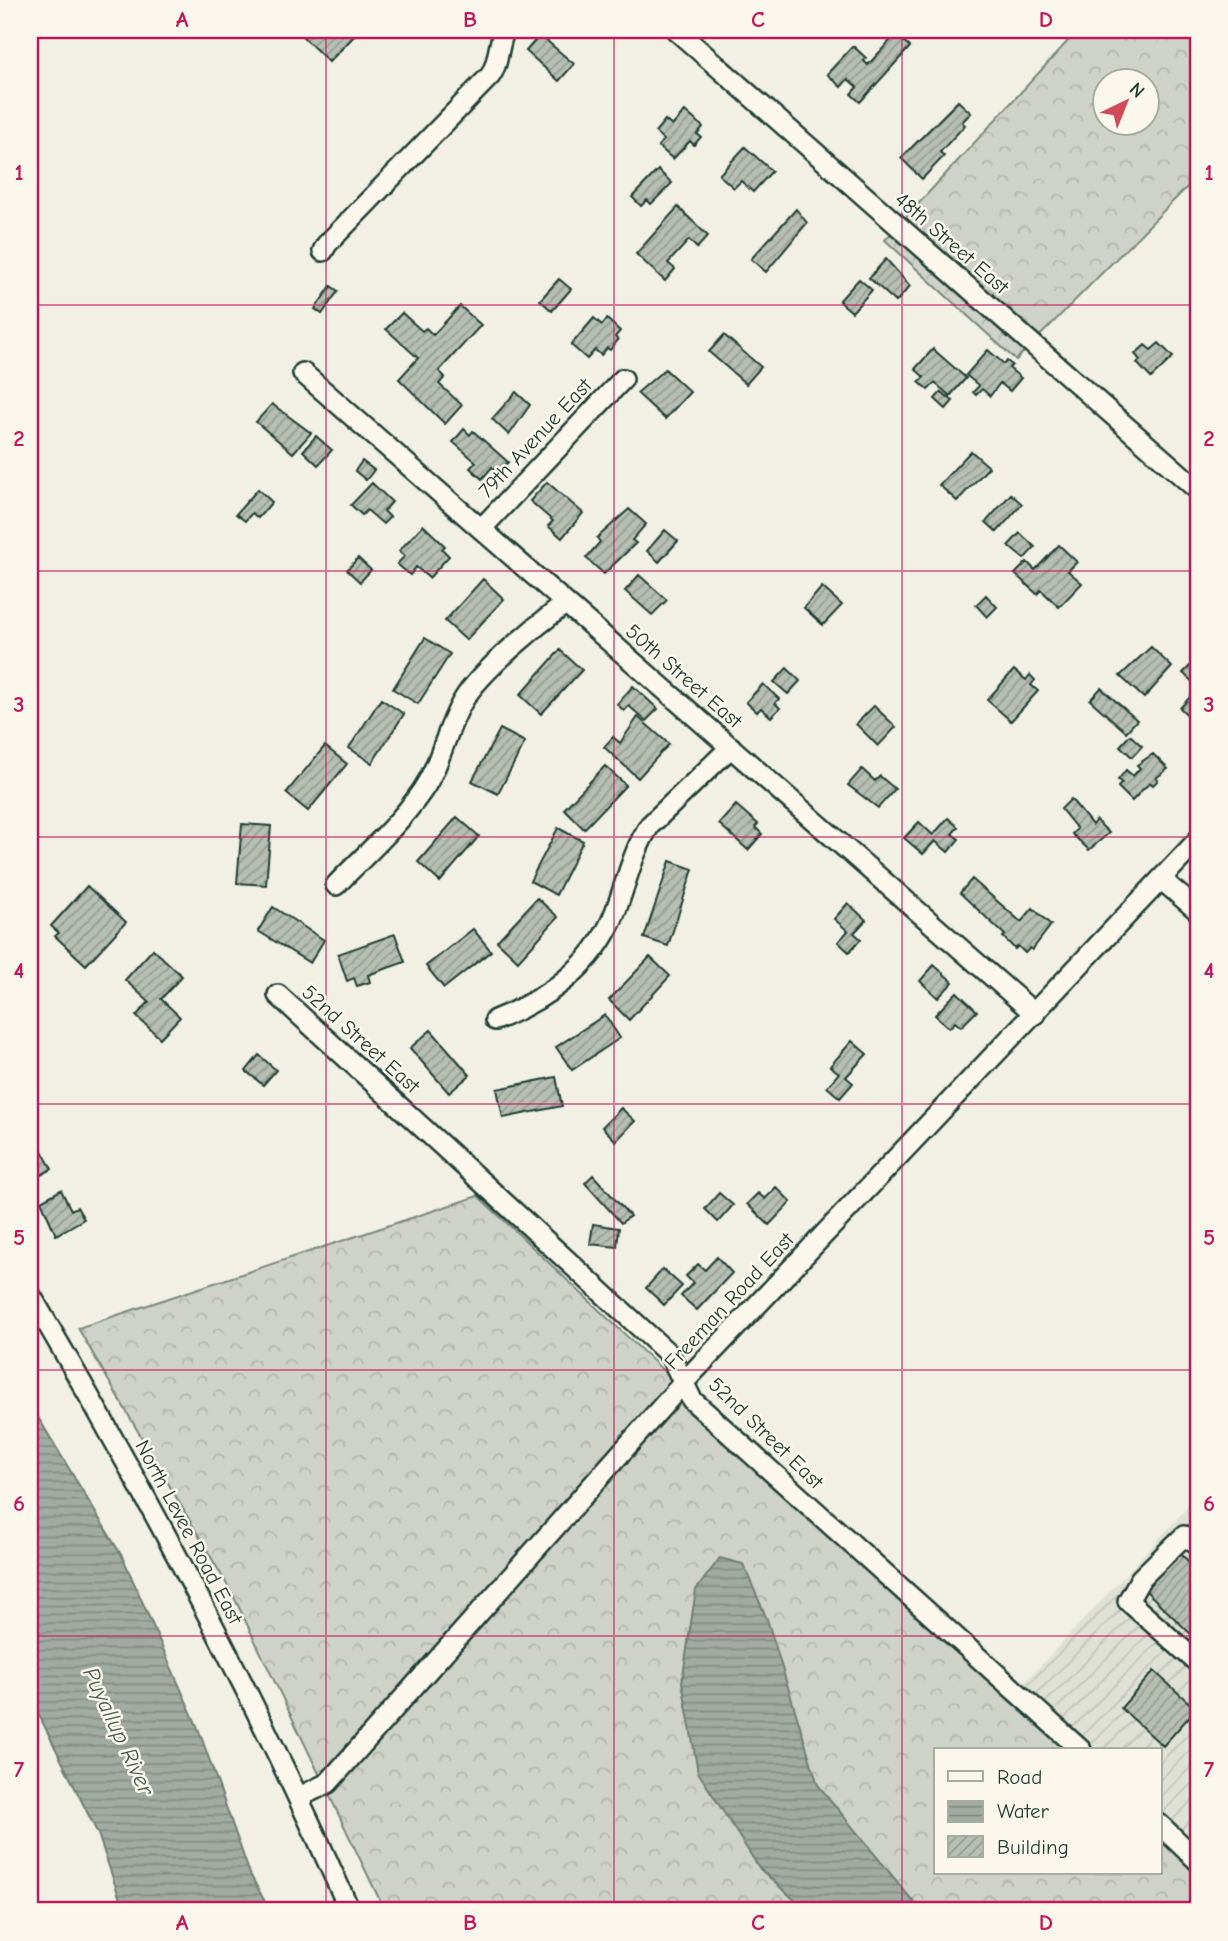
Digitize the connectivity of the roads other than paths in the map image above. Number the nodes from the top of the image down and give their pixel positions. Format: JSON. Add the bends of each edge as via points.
{"nodes":[{"id":1,"x":505,"y":30,"type":"edge"},
{"id":2,"x":676,"y":30,"type":"edge"},
{"id":3,"x":323,"y":251,"type":"dead end"},
{"id":4,"x":303,"y":373,"type":"dead end"},
{"id":5,"x":622,"y":379,"type":"dead end"},
{"id":6,"x":1198,"y":490,"type":"edge"},
{"id":7,"x":481,"y":529,"type":"junction"},
{"id":8,"x":565,"y":604,"type":"junction"},
{"id":9,"x":731,"y":747,"type":"junction"},
{"id":10,"x":1198,"y":840,"type":"edge"},
{"id":11,"x":1161,"y":880,"type":"junction"},
{"id":12,"x":336,"y":885,"type":"dead end"},
{"id":13,"x":1198,"y":911,"type":"edge"},
{"id":14,"x":278,"y":995,"type":"dead end"},
{"id":15,"x":1035,"y":1014,"type":"junction"},
{"id":16,"x":495,"y":1020,"type":"dead end"},
{"id":17,"x":30,"y":1294,"type":"edge"},
{"id":18,"x":684,"y":1382,"type":"junction"},
{"id":19,"x":1198,"y":1545,"type":"edge"},
{"id":20,"x":1198,"y":1663,"type":"edge"},
{"id":21,"x":1079,"y":1748,"type":"edge"},
{"id":22,"x":299,"y":1797,"type":"junction"},
{"id":23,"x":1162,"y":1827,"type":"edge"},
{"id":24,"x":1198,"y":1861,"type":"edge"},
{"id":25,"x":350,"y":1911,"type":"edge"}],
"edges":[{"from":1,"to":3,"type":"street","via":[[490,76]]},
{"from":2,"to":6,"type":"street","name":"48th Street East"},
{"from":4,"to":7,"type":"street","name":"50th Street East"},
{"from":5,"to":7,"type":"street","name":"79th Avenue East"},
{"from":7,"to":8,"type":"street","name":"50th Street East"},
{"from":8,"to":9,"type":"street","name":"50th Street East"},
{"from":8,"to":12,"type":"street","via":[[464,698],[437,768],[422,791]]},
{"from":9,"to":15,"type":"street","name":"50th Street East"},
{"from":9,"to":16,"type":"street","via":[[650,825],[609,928],[588,957],[533,1005]]},
{"from":10,"to":11,"type":"street","name":"Freeman Road East"},
{"from":11,"to":13,"type":"street"},
{"from":11,"to":15,"type":"street","name":"Freeman Road East"},
{"from":14,"to":18,"type":"street","name":"52nd Street East","via":[[670,1355]]},
{"from":15,"to":18,"type":"street","name":"Freeman Road East"},
{"from":17,"to":22,"type":"street","name":"North Levee Road East","via":[[173,1545]]},
{"from":18,"to":21,"type":"street","name":"52nd Street East","via":[[692,1399]]},
{"from":18,"to":22,"type":"street","name":"Freeman Road East","via":[[328,1783]]},
{"from":19,"to":20,"type":"street","via":[[1184,1536],[1141,1578],[1128,1601]]},
{"from":22,"to":25,"type":"street","name":"North Levee Road East"},
{"from":23,"to":24,"type":"street"}]}
